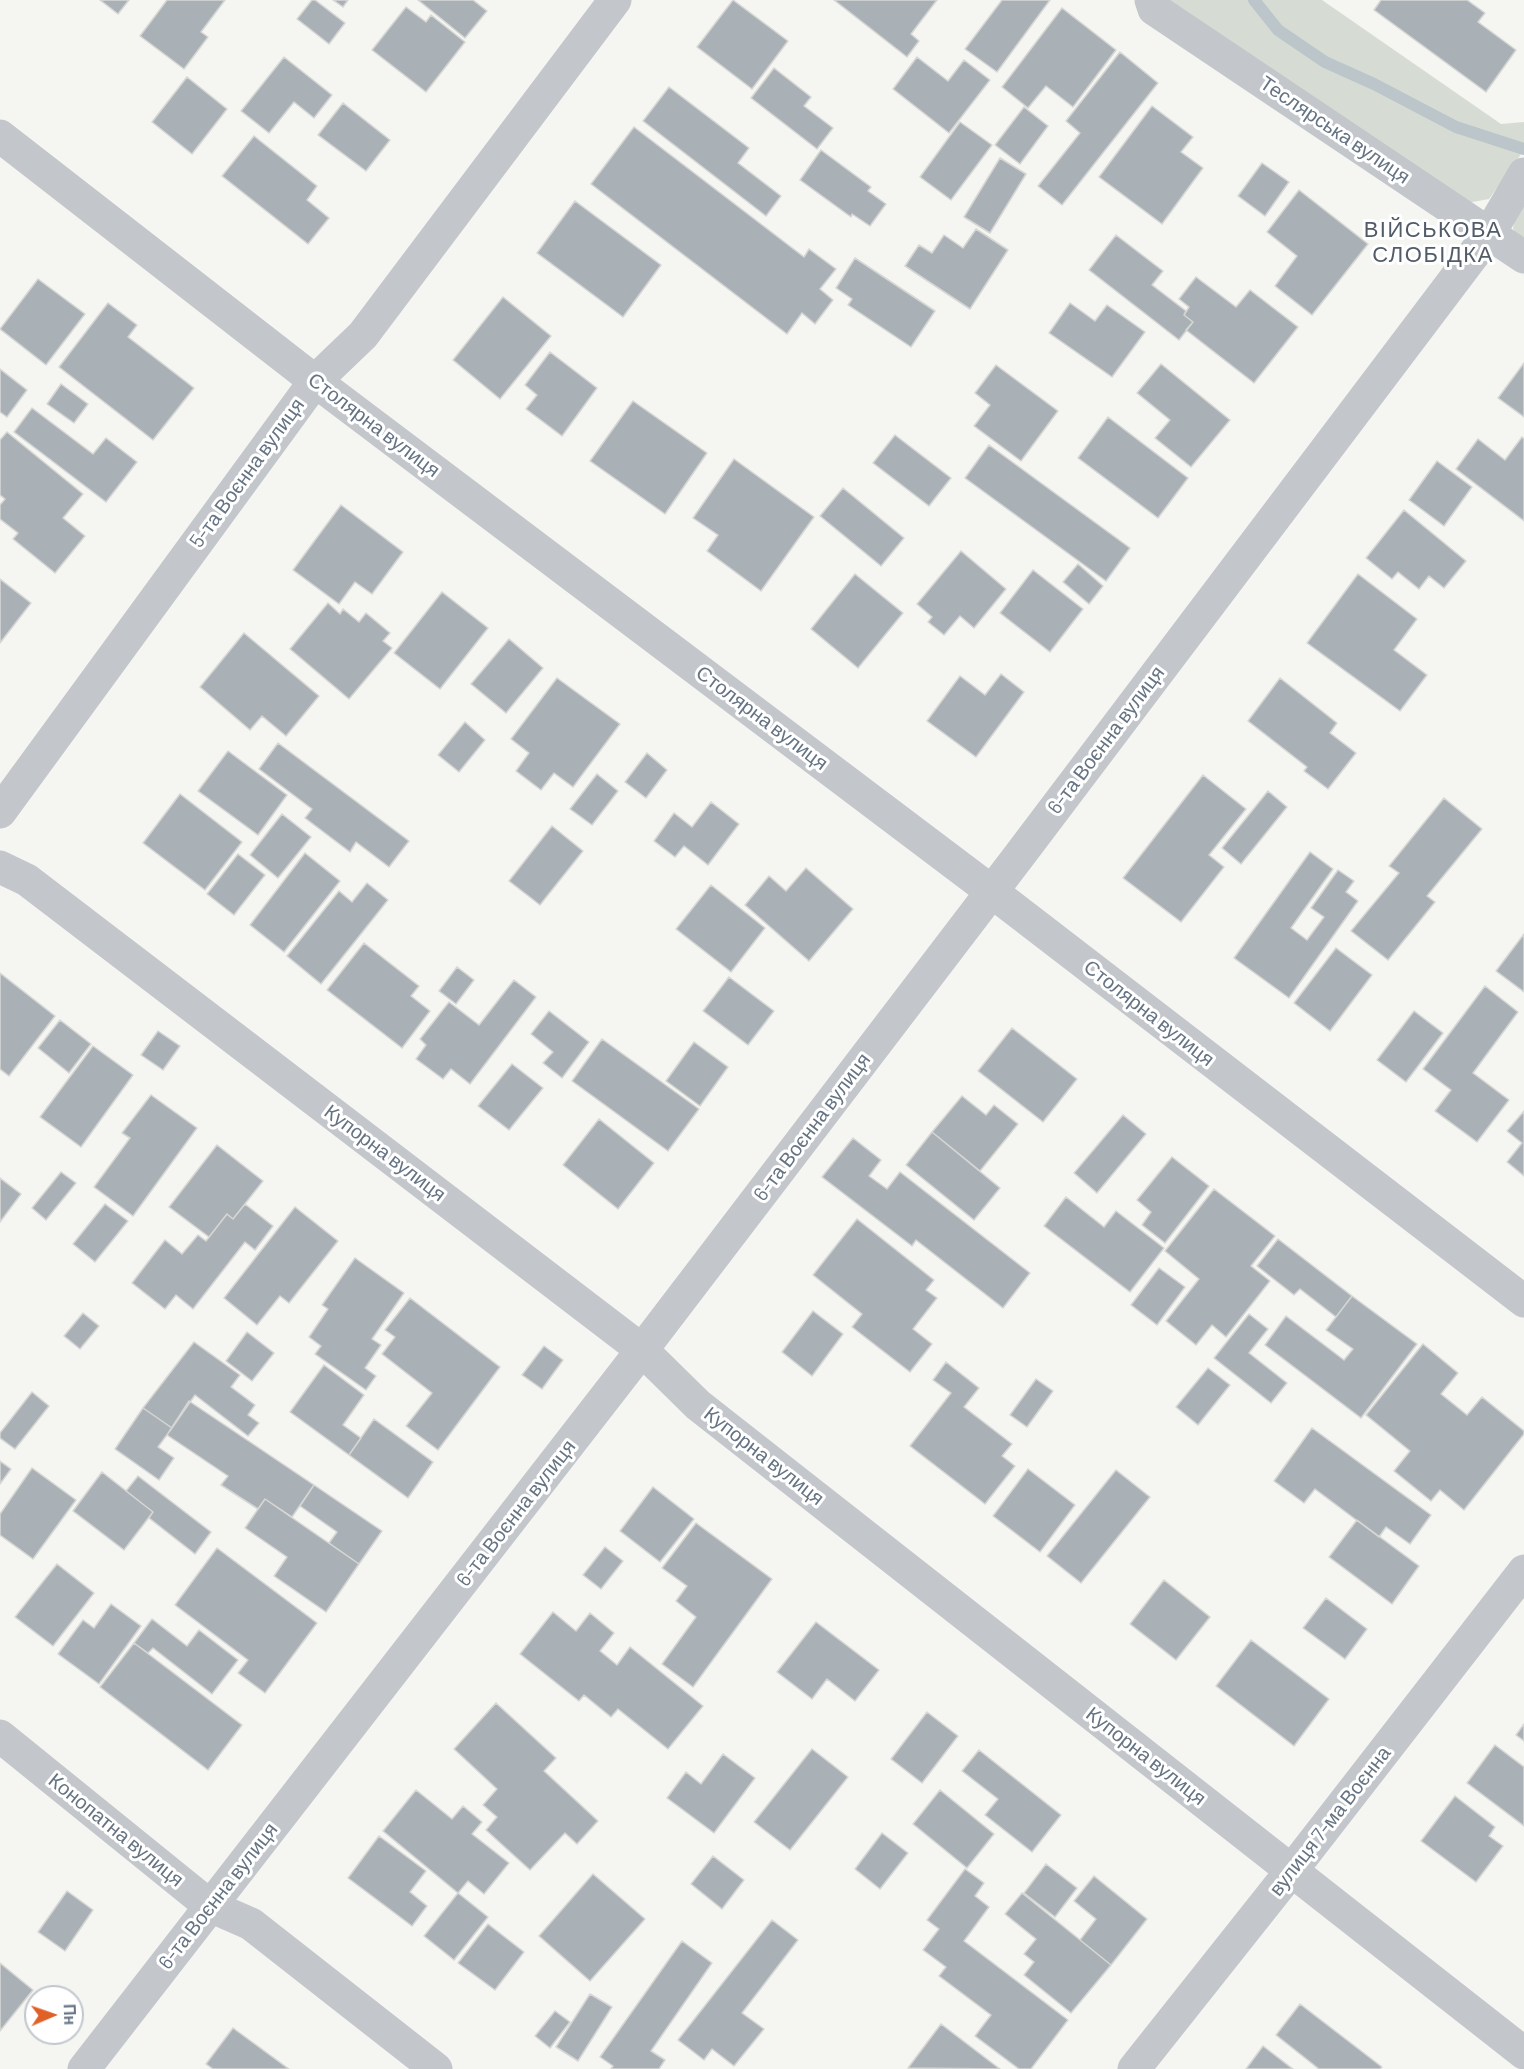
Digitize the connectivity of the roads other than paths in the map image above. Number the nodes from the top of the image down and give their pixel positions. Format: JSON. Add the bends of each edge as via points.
{"nodes":[{"id":1,"x":615,"y":0,"type":"edge"},
{"id":2,"x":1151,"y":0,"type":"edge"},
{"id":3,"x":0,"y":135,"type":"edge"},
{"id":4,"x":1524,"y":174,"type":"edge"},
{"id":5,"x":1489,"y":234,"type":"junction"},
{"id":6,"x":1524,"y":257,"type":"edge"},
{"id":7,"x":315,"y":381,"type":"junction"},
{"id":8,"x":0,"y":812,"type":"edge"},
{"id":9,"x":0,"y":867,"type":"edge"},
{"id":10,"x":991,"y":891,"type":"junction"},
{"id":11,"x":1524,"y":1301,"type":"edge"},
{"id":12,"x":642,"y":1350,"type":"junction"},
{"id":13,"x":1524,"y":1570,"type":"edge"},
{"id":14,"x":0,"y":1736,"type":"edge"},
{"id":15,"x":1292,"y":1870,"type":"junction"},
{"id":16,"x":210,"y":1906,"type":"junction"},
{"id":17,"x":1524,"y":2053,"type":"edge"},
{"id":18,"x":84,"y":2069,"type":"edge"},
{"id":19,"x":436,"y":2069,"type":"edge"},
{"id":20,"x":1134,"y":2069,"type":"edge"}],
"edges":[{"from":1,"to":7,"type":"street","name":"5-та Воєнна вулиця","via":[[363,335]]},
{"from":2,"to":5,"type":"street","name":"Теслярська вулиця","via":[[1154,9]]},
{"from":3,"to":7,"type":"street","name":"Столярна вулиця"},
{"from":4,"to":5,"type":"street","name":"6-та Воєнна вулиця"},
{"from":5,"to":6,"type":"street","name":"Теслярська вулиця"},
{"from":5,"to":10,"type":"street","name":"6-та Воєнна вулиця"},
{"from":7,"to":8,"type":"street","name":"5-та Воєнна вулиця"},
{"from":7,"to":10,"type":"street","name":"Столярна вулиця"},
{"from":9,"to":12,"type":"street","name":"Купорна вулиця","via":[[27,880]]},
{"from":10,"to":11,"type":"street","name":"Столярна вулиця"},
{"from":10,"to":12,"type":"street","name":"6-та Воєнна вулиця"},
{"from":12,"to":15,"type":"street","name":"Купорна вулиця","via":[[708,1412]]},
{"from":12,"to":16,"type":"street","name":"6-та Воєнна вулиця"},
{"from":13,"to":15,"type":"street","name":"вулиця 7-ма Воєнна"},
{"from":14,"to":16,"type":"street","name":"Конопатна вулиця"},
{"from":15,"to":17,"type":"street","name":"Купорна вулиця"},
{"from":15,"to":20,"type":"street","name":"вулиця 7-ма Воєнна"},
{"from":16,"to":18,"type":"street","name":"6-та Воєнна вулиця"},
{"from":16,"to":19,"type":"street","name":"Конопатна вулиця","via":[[251,1924]]}]}
